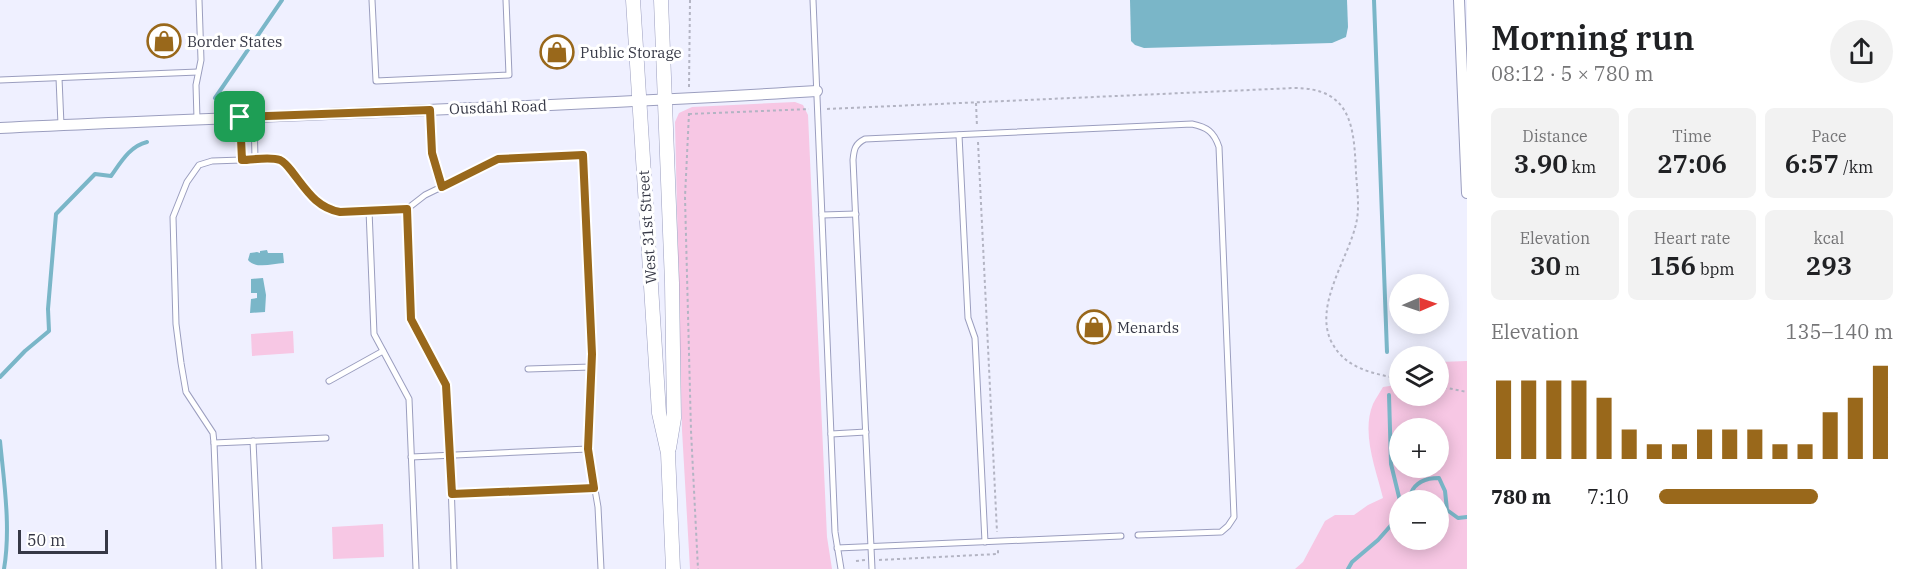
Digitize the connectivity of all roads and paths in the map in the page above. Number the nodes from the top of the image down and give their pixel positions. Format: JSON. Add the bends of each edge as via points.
{"nodes":[{"id":1,"x":199,"y":0,"type":"edge"},
{"id":2,"x":372,"y":0,"type":"edge"},
{"id":3,"x":506,"y":0,"type":"edge"},
{"id":4,"x":633,"y":0,"type":"edge"},
{"id":5,"x":661,"y":0,"type":"edge"},
{"id":6,"x":690,"y":0,"type":"edge"},
{"id":7,"x":813,"y":0,"type":"edge"},
{"id":8,"x":1459,"y":0,"type":"edge"},
{"id":9,"x":198,"y":72,"type":"junction"},
{"id":10,"x":59,"y":78,"type":"junction"},
{"id":11,"x":0,"y":80,"type":"edge"},
{"id":12,"x":689,"y":81,"type":"dead end"},
{"id":13,"x":817,"y":91,"type":"junction"},
{"id":14,"x":664,"y":99,"type":"junction"},
{"id":15,"x":639,"y":101,"type":"junction"},
{"id":16,"x":818,"y":109,"type":"junction"},
{"id":17,"x":430,"y":110,"type":"junction"},
{"id":18,"x":254,"y":116,"type":"junction"},
{"id":19,"x":240,"y":117,"type":"junction"},
{"id":20,"x":197,"y":119,"type":"junction"},
{"id":21,"x":61,"y":125,"type":"junction"},
{"id":22,"x":0,"y":128,"type":"edge"},
{"id":23,"x":959,"y":135,"type":"junction"},
{"id":24,"x":255,"y":159,"type":"junction"},
{"id":25,"x":242,"y":160,"type":"junction"},
{"id":26,"x":442,"y":187,"type":"junction"},
{"id":27,"x":1467,"y":193,"type":"edge"},
{"id":28,"x":407,"y":209,"type":"junction"},
{"id":29,"x":369,"y":210,"type":"junction"},
{"id":30,"x":856,"y":214,"type":"junction"},
{"id":31,"x":822,"y":215,"type":"junction"},
{"id":32,"x":383,"y":351,"type":"junction"},
{"id":33,"x":591,"y":367,"type":"junction"},
{"id":34,"x":528,"y":369,"type":"dead end"},
{"id":35,"x":1389,"y":376,"type":"edge"},
{"id":36,"x":329,"y":381,"type":"dead end"},
{"id":37,"x":1449,"y":388,"type":"edge"},
{"id":38,"x":1467,"y":392,"type":"edge"},
{"id":39,"x":866,"y":432,"type":"junction"},
{"id":40,"x":831,"y":434,"type":"junction"},
{"id":41,"x":326,"y":438,"type":"dead end"},
{"id":42,"x":253,"y":441,"type":"junction"},
{"id":43,"x":214,"y":443,"type":"junction"},
{"id":44,"x":588,"y":449,"type":"junction"},
{"id":45,"x":668,"y":453,"type":"junction"},
{"id":46,"x":450,"y":455,"type":"junction"},
{"id":47,"x":411,"y":457,"type":"junction"},
{"id":48,"x":594,"y":488,"type":"junction"},
{"id":49,"x":452,"y":494,"type":"junction"},
{"id":50,"x":1138,"y":535,"type":"dead end"},
{"id":51,"x":1120,"y":536,"type":"dead end"},
{"id":52,"x":985,"y":542,"type":"junction"},
{"id":53,"x":871,"y":547,"type":"junction"},
{"id":54,"x":837,"y":548,"type":"junction"},
{"id":55,"x":219,"y":569,"type":"edge"},
{"id":56,"x":259,"y":569,"type":"edge"},
{"id":57,"x":416,"y":569,"type":"edge"},
{"id":58,"x":454,"y":569,"type":"edge"},
{"id":59,"x":601,"y":569,"type":"edge"},
{"id":60,"x":673,"y":569,"type":"edge"},
{"id":61,"x":698,"y":569,"type":"edge"},
{"id":62,"x":841,"y":569,"type":"edge"},
{"id":63,"x":872,"y":569,"type":"edge"}],
"edges":[{"from":1,"to":9,"type":"lane"},
{"from":2,"to":3,"type":"lane","via":[[376,81],[509,75]]},
{"from":4,"to":15,"type":"main road","name":"West 31st Street"},
{"from":5,"to":14,"type":"main road","name":"West 31st Street"},
{"from":6,"to":12,"type":"path"},
{"from":7,"to":13,"type":"lane"},
{"from":8,"to":27,"type":"street"},
{"from":9,"to":10,"type":"lane"},
{"from":9,"to":20,"type":"lane"},
{"from":10,"to":11,"type":"lane"},
{"from":10,"to":21,"type":"lane"},
{"from":13,"to":14,"type":"street","name":"Ousdahl Road"},
{"from":13,"to":16,"type":"lane"},
{"from":14,"to":15,"type":"street","name":"Ousdahl Road"},
{"from":14,"to":45,"type":"main road","name":"West 31st Street","via":[[674,418]]},
{"from":15,"to":17,"type":"street","name":"Ousdahl Road"},
{"from":15,"to":45,"type":"main road","name":"West 31st Street","via":[[659,413]]},
{"from":16,"to":31,"type":"lane"},
{"from":16,"to":35,"type":"path","via":[[1294,88],[1331,96],[1354,130],[1358,211],[1329,300],[1328,334],[1351,364]]},
{"from":16,"to":61,"type":"path","via":[[689,114],[685,197]]},
{"from":17,"to":18,"type":"street","name":"Ousdahl Road"},
{"from":17,"to":26,"type":"lane","via":[[432,153]]},
{"from":18,"to":19,"type":"street","name":"Ousdahl Road"},
{"from":18,"to":24,"type":"lane"},
{"from":19,"to":20,"type":"street","name":"Ousdahl Road"},
{"from":19,"to":25,"type":"lane"},
{"from":20,"to":21,"type":"street","name":"Ousdahl Road"},
{"from":21,"to":22,"type":"street","name":"Ousdahl Road"},
{"from":23,"to":30,"type":"lane","via":[[858,142],[853,160]]},
{"from":23,"to":50,"type":"lane","via":[[1192,124],[1202,126],[1216,138],[1234,517],[1221,532]]},
{"from":23,"to":52,"type":"lane","via":[[968,318],[975,338]]},
{"from":24,"to":25,"type":"lane"},
{"from":24,"to":29,"type":"lane","via":[[281,160],[321,206],[340,212]]},
{"from":25,"to":43,"type":"lane","via":[[199,165],[187,182],[173,217],[176,324],[183,373],[190,400],[213,433]]},
{"from":26,"to":28,"type":"lane"},
{"from":26,"to":33,"type":"lane","via":[[498,159],[583,155]]},
{"from":28,"to":29,"type":"lane"},
{"from":28,"to":46,"type":"lane","via":[[411,319],[446,385]]},
{"from":29,"to":32,"type":"lane","via":[[374,334]]},
{"from":30,"to":31,"type":"lane"},
{"from":30,"to":39,"type":"lane"},
{"from":31,"to":40,"type":"lane"},
{"from":32,"to":36,"type":"lane"},
{"from":32,"to":47,"type":"lane","via":[[409,399]]},
{"from":33,"to":34,"type":"lane"},
{"from":33,"to":44,"type":"lane"},
{"from":37,"to":38,"type":"path"},
{"from":39,"to":40,"type":"lane"},
{"from":39,"to":53,"type":"lane"},
{"from":40,"to":54,"type":"lane"},
{"from":41,"to":42,"type":"lane"},
{"from":42,"to":43,"type":"lane"},
{"from":42,"to":56,"type":"lane"},
{"from":43,"to":55,"type":"lane"},
{"from":44,"to":46,"type":"lane"},
{"from":44,"to":48,"type":"lane"},
{"from":45,"to":60,"type":"main road","name":"West 31st Street"},
{"from":46,"to":47,"type":"lane"},
{"from":46,"to":49,"type":"lane"},
{"from":47,"to":57,"type":"lane"},
{"from":48,"to":49,"type":"lane"},
{"from":48,"to":59,"type":"lane"},
{"from":49,"to":58,"type":"lane"},
{"from":51,"to":52,"type":"lane"},
{"from":52,"to":53,"type":"lane"},
{"from":53,"to":54,"type":"lane"},
{"from":53,"to":63,"type":"lane"},
{"from":54,"to":62,"type":"lane"}]}
